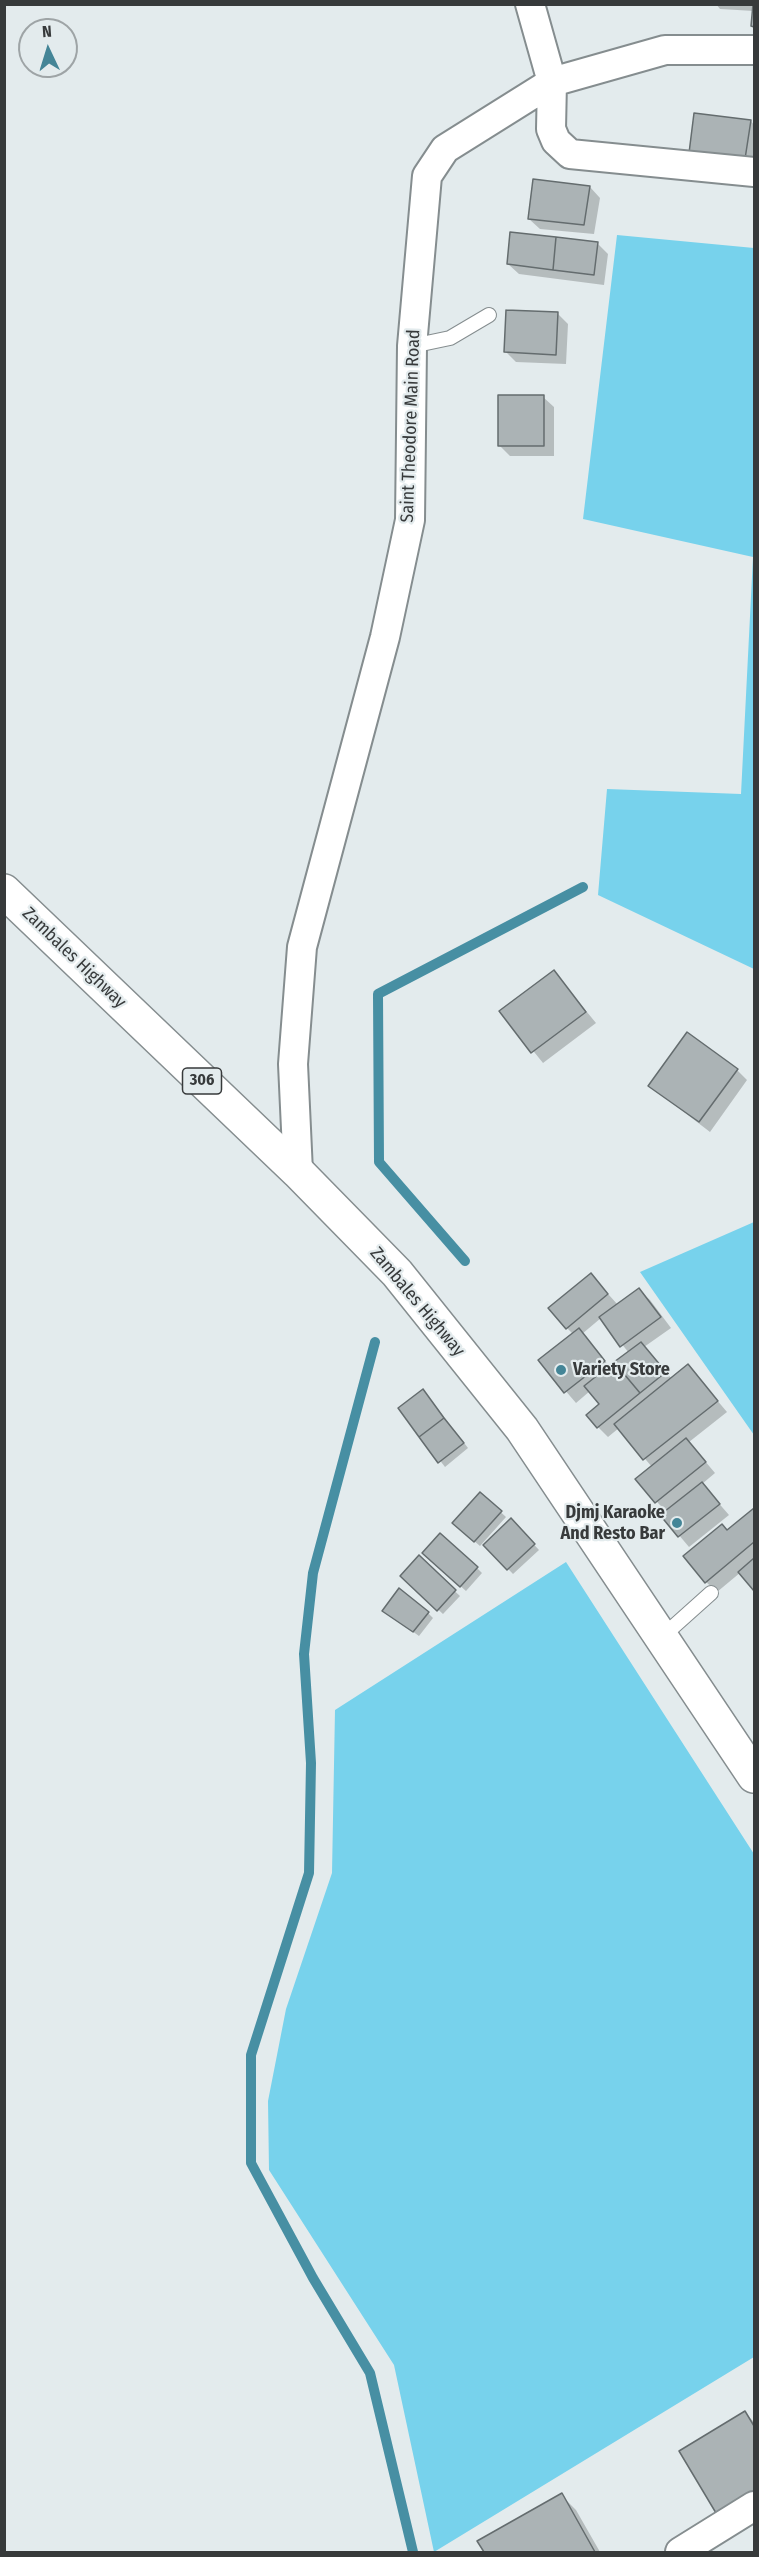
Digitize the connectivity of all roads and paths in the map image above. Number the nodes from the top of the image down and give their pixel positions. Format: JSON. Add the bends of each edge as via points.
{"nodes":[{"id":1,"x":530,"y":4,"type":"edge"},
{"id":2,"x":754,"y":50,"type":"edge"},
{"id":3,"x":552,"y":82,"type":"junction"},
{"id":4,"x":754,"y":172,"type":"edge"},
{"id":5,"x":489,"y":315,"type":"dead end"},
{"id":6,"x":412,"y":346,"type":"junction"},
{"id":7,"x":4,"y":891,"type":"edge"},
{"id":8,"x":298,"y":1172,"type":"junction"},
{"id":9,"x":711,"y":1593,"type":"dead end"},
{"id":10,"x":663,"y":1636,"type":"junction"},
{"id":11,"x":754,"y":1776,"type":"edge"},
{"id":12,"x":754,"y":2506,"type":"edge"},
{"id":13,"x":680,"y":2553,"type":"edge"}],
"edges":[{"from":1,"to":3,"type":"street"},
{"from":2,"to":3,"type":"street","name":"Saint Theodore Main Road","via":[[665,50]]},
{"from":3,"to":4,"type":"street","via":[[551,129],[556,141],[570,154]]},
{"from":3,"to":6,"type":"street","name":"Saint Theodore Main Road","via":[[446,149],[427,176]]},
{"from":5,"to":6,"type":"lane","via":[[450,338]]},
{"from":6,"to":8,"type":"street","name":"Saint Theodore Main Road","via":[[410,520],[385,637],[302,947],[293,1064]]},
{"from":7,"to":8,"type":"main road","name":"Zambales Highway","number":"306"},
{"from":8,"to":10,"type":"main road","name":"Zambales Highway","number":"306","via":[[397,1274],[515,1420]]},
{"from":9,"to":10,"type":"lane"},
{"from":10,"to":11,"type":"main road","name":"Zambales Highway","number":"306"},
{"from":12,"to":13,"type":"street"}]}
